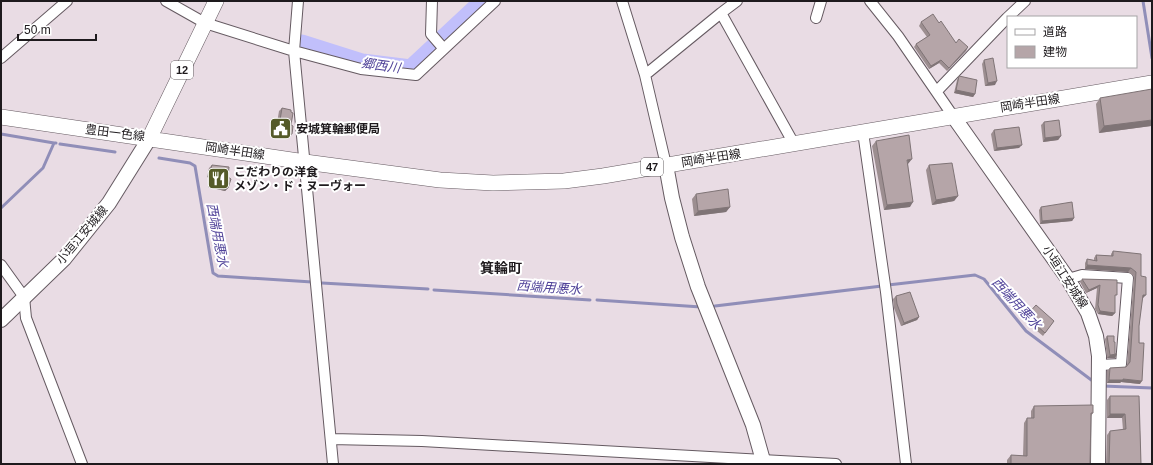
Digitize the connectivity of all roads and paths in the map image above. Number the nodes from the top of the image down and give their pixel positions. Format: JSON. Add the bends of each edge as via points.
{"nodes":[{"id":1,"x":67,"y":1,"type":"edge"},
{"id":2,"x":166,"y":1,"type":"edge"},
{"id":3,"x":216,"y":1,"type":"edge"},
{"id":4,"x":298,"y":1,"type":"edge"},
{"id":5,"x":432,"y":1,"type":"edge"},
{"id":6,"x":495,"y":1,"type":"edge"},
{"id":7,"x":622,"y":1,"type":"edge"},
{"id":8,"x":737,"y":1,"type":"edge"},
{"id":9,"x":821,"y":1,"type":"edge"},
{"id":10,"x":870,"y":1,"type":"edge"},
{"id":11,"x":1025,"y":1,"type":"edge"},
{"id":12,"x":721,"y":13,"type":"junction"},
{"id":13,"x":1009,"y":16,"type":"edge"},
{"id":14,"x":816,"y":18,"type":"dead end"},
{"id":15,"x":1007,"y":18,"type":"edge"},
{"id":16,"x":205,"y":22,"type":"junction"},
{"id":17,"x":444,"y":49,"type":"junction"},
{"id":18,"x":294,"y":51,"type":"junction"},
{"id":19,"x":1,"y":58,"type":"edge"},
{"id":20,"x":645,"y":75,"type":"junction"},
{"id":21,"x":1152,"y":83,"type":"edge"},
{"id":22,"x":937,"y":92,"type":"junction"},
{"id":23,"x":953,"y":116,"type":"junction"},
{"id":24,"x":1,"y":117,"type":"edge"},
{"id":25,"x":863,"y":132,"type":"junction"},
{"id":26,"x":149,"y":139,"type":"junction"},
{"id":27,"x":794,"y":144,"type":"junction"},
{"id":28,"x":305,"y":162,"type":"junction"},
{"id":29,"x":666,"y":165,"type":"junction"},
{"id":30,"x":1,"y":265,"type":"edge"},
{"id":31,"x":1068,"y":279,"type":"junction"},
{"id":32,"x":24,"y":297,"type":"junction"},
{"id":33,"x":1,"y":320,"type":"edge"},
{"id":34,"x":1099,"y":365,"type":"junction"},
{"id":35,"x":331,"y":439,"type":"junction"},
{"id":36,"x":763,"y":462,"type":"edge"},
{"id":37,"x":82,"y":464,"type":"edge"},
{"id":38,"x":333,"y":464,"type":"edge"},
{"id":39,"x":836,"y":464,"type":"edge"},
{"id":40,"x":906,"y":464,"type":"edge"},
{"id":41,"x":1098,"y":464,"type":"edge"}],
"edges":[{"from":1,"to":19,"type":"street"},
{"from":2,"to":16,"type":"street"},
{"from":3,"to":16,"type":"main road","name":"豊田一色線","number":"12"},
{"from":4,"to":18,"type":"street"},
{"from":5,"to":17,"type":"street","via":[[431,34]]},
{"from":6,"to":17,"type":"street"},
{"from":7,"to":20,"type":"street"},
{"from":8,"to":12,"type":"street"},
{"from":9,"to":14,"type":"street"},
{"from":10,"to":22,"type":"street"},
{"from":11,"to":13,"type":"street"},
{"from":12,"to":20,"type":"street"},
{"from":12,"to":27,"type":"street"},
{"from":15,"to":22,"type":"street"},
{"from":16,"to":18,"type":"street"},
{"from":16,"to":26,"type":"main road","name":"豊田一色線","number":"12"},
{"from":17,"to":18,"type":"street","via":[[416,75],[361,69]]},
{"from":18,"to":28,"type":"street"},
{"from":20,"to":29,"type":"street"},
{"from":21,"to":23,"type":"main road","name":"岡崎半田線","number":"47"},
{"from":22,"to":23,"type":"street"},
{"from":23,"to":25,"type":"main road","name":"岡崎半田線","number":"47"},
{"from":23,"to":31,"type":"main road","name":"小垣江安城線"},
{"from":24,"to":26,"type":"main road","name":"豊田一色線"},
{"from":25,"to":27,"type":"main road","name":"岡崎半田線","number":"47"},
{"from":25,"to":40,"type":"street","via":[[886,292]]},
{"from":26,"to":28,"type":"main road","name":"岡崎半田線","number":"47"},
{"from":26,"to":32,"type":"main road","name":"小垣江安城線","via":[[109,203],[64,258]]},
{"from":27,"to":29,"type":"main road","name":"岡崎半田線","number":"47"},
{"from":28,"to":29,"type":"main road","name":"岡崎半田線","number":"47","via":[[440,180],[493,183],[564,181]]},
{"from":28,"to":35,"type":"street"},
{"from":29,"to":36,"type":"main road","via":[[682,237],[698,287],[753,425]]},
{"from":30,"to":32,"type":"street"},
{"from":31,"to":34,"type":"main road","name":"小垣江安城線","via":[[1088,313],[1096,336]]},
{"from":31,"to":34,"type":"street","via":[[1082,275],[1128,278],[1121,364]]},
{"from":32,"to":33,"type":"main road","name":"小垣江安城線"},
{"from":32,"to":37,"type":"street","via":[[26,318]]},
{"from":34,"to":41,"type":"main road","name":"小垣江安城線"},
{"from":35,"to":36,"type":"street","via":[[422,441]]},
{"from":35,"to":38,"type":"street"},
{"from":36,"to":39,"type":"street"}]}
